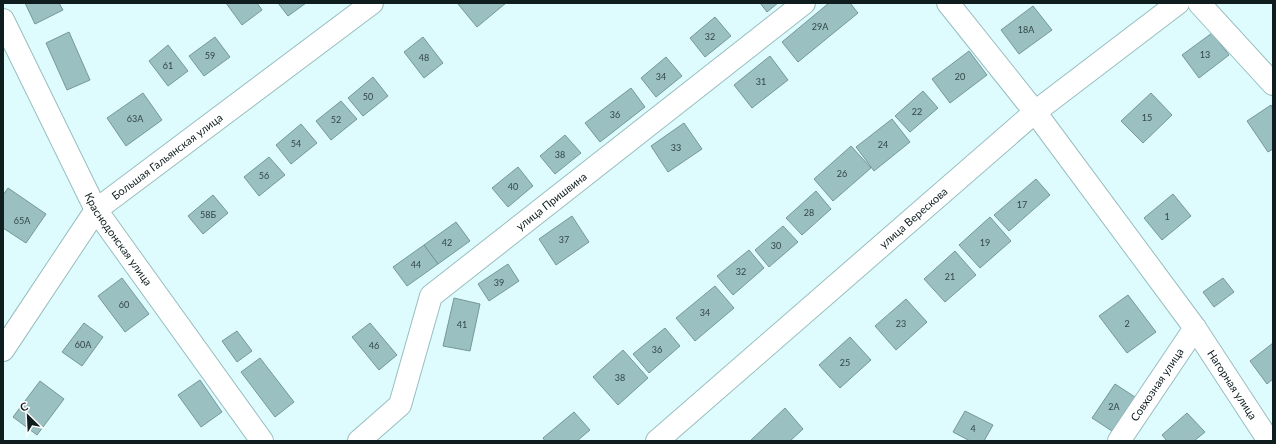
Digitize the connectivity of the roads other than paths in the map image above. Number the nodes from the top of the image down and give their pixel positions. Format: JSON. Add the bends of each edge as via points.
{"nodes":[{"id":1,"x":372,"y":3,"type":"edge"},
{"id":2,"x":804,"y":3,"type":"edge"},
{"id":3,"x":948,"y":3,"type":"edge"},
{"id":4,"x":1178,"y":3,"type":"edge"},
{"id":5,"x":1199,"y":3,"type":"edge"},
{"id":6,"x":3,"y":20,"type":"edge"},
{"id":7,"x":1273,"y":84,"type":"edge"},
{"id":8,"x":1035,"y":112,"type":"junction"},
{"id":9,"x":96,"y":210,"type":"junction"},
{"id":10,"x":1194,"y":328,"type":"junction"},
{"id":11,"x":3,"y":350,"type":"edge"},
{"id":12,"x":262,"y":441,"type":"edge"},
{"id":13,"x":359,"y":441,"type":"edge"},
{"id":14,"x":657,"y":441,"type":"edge"},
{"id":15,"x":1119,"y":441,"type":"edge"},
{"id":16,"x":1269,"y":441,"type":"edge"}],
"edges":[{"from":1,"to":9,"type":"street","name":"Большая Гальянская улица"},
{"from":2,"to":13,"type":"street","name":"улица Пришвина","via":[[431,296],[400,405]]},
{"from":3,"to":8,"type":"street","name":"Нагорная улица"},
{"from":4,"to":8,"type":"street","name":"улица Верескова"},
{"from":5,"to":7,"type":"street"},
{"from":6,"to":9,"type":"street","name":"Краснодонская улица"},
{"from":8,"to":10,"type":"street","name":"Нагорная улица"},
{"from":8,"to":14,"type":"street","name":"улица Верескова"},
{"from":9,"to":11,"type":"street","name":"Большая Гальянская улица"},
{"from":9,"to":12,"type":"street","name":"Краснодонская улица"},
{"from":10,"to":15,"type":"street","name":"Совхозная улица"},
{"from":10,"to":16,"type":"street","name":"Нагорная улица"}]}
